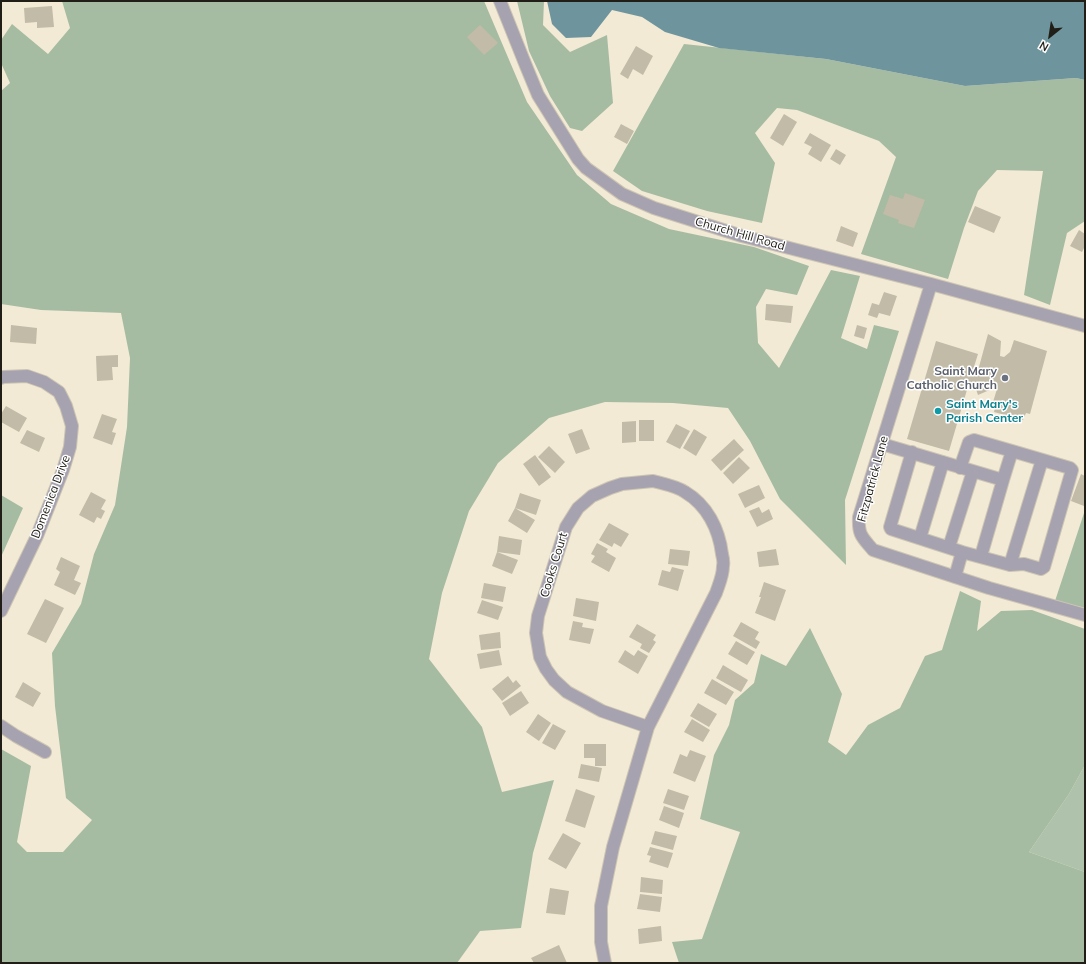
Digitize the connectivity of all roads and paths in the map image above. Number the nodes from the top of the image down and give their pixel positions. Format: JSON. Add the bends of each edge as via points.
{"nodes":[{"id":1,"x":500,"y":1,"type":"edge"},
{"id":2,"x":931,"y":284,"type":"junction"},
{"id":3,"x":1085,"y":326,"type":"edge"},
{"id":4,"x":1,"y":378,"type":"edge"},
{"id":5,"x":882,"y":444,"type":"junction"},
{"id":6,"x":1012,"y":451,"type":"junction"},
{"id":7,"x":912,"y":452,"type":"junction"},
{"id":8,"x":1042,"y":460,"type":"junction"},
{"id":9,"x":943,"y":462,"type":"junction"},
{"id":10,"x":960,"y":468,"type":"junction"},
{"id":11,"x":973,"y":472,"type":"junction"},
{"id":12,"x":1003,"y":480,"type":"junction"},
{"id":13,"x":920,"y":538,"type":"junction"},
{"id":14,"x":949,"y":547,"type":"junction"},
{"id":15,"x":962,"y":552,"type":"junction"},
{"id":16,"x":980,"y":556,"type":"junction"},
{"id":17,"x":1010,"y":565,"type":"junction"},
{"id":18,"x":955,"y":577,"type":"junction"},
{"id":19,"x":1,"y":611,"type":"edge"},
{"id":20,"x":1085,"y":615,"type":"edge"},
{"id":21,"x":1,"y":726,"type":"edge"},
{"id":22,"x":648,"y":727,"type":"junction"},
{"id":23,"x":45,"y":752,"type":"dead end"},
{"id":24,"x":605,"y":963,"type":"edge"}],
"edges":[{"from":1,"to":2,"type":"street","name":"Church Hill Road","via":[[538,95],[578,159],[586,168],[622,194],[654,208],[742,236]]},
{"from":2,"to":3,"type":"street","name":"Church Hill Road"},
{"from":2,"to":5,"type":"street","name":"Fitzpatrick Lane"},
{"from":4,"to":19,"type":"street","name":"Domenica Drive","via":[[27,376],[44,382],[59,392],[72,426],[70,447],[63,470],[37,536]]},
{"from":5,"to":7,"type":"street"},
{"from":5,"to":18,"type":"street","name":"Fitzpatrick Lane","via":[[859,517],[860,534],[873,550]]},
{"from":6,"to":8,"type":"street"},
{"from":6,"to":10,"type":"street","via":[[972,440],[967,445]]},
{"from":6,"to":12,"type":"street"},
{"from":7,"to":9,"type":"street"},
{"from":7,"to":13,"type":"street","via":[[890,527]]},
{"from":8,"to":17,"type":"street"},
{"from":8,"to":17,"type":"street","via":[[1072,470],[1044,567],[1041,569],[1024,564]]},
{"from":9,"to":10,"type":"street"},
{"from":9,"to":13,"type":"street"},
{"from":10,"to":11,"type":"street"},
{"from":11,"to":12,"type":"street"},
{"from":11,"to":14,"type":"street"},
{"from":12,"to":16,"type":"street"},
{"from":13,"to":14,"type":"street"},
{"from":14,"to":15,"type":"street"},
{"from":15,"to":16,"type":"street"},
{"from":15,"to":18,"type":"street"},
{"from":16,"to":17,"type":"street"},
{"from":18,"to":20,"type":"street","name":"Fitzpatrick Lane"},
{"from":21,"to":23,"type":"street"},
{"from":22,"to":22,"type":"street","name":"Cooks Court","via":[[716,593],[723,565],[721,542],[707,512],[685,492],[653,481],[622,484],[610,488],[592,496],[578,508],[566,527],[538,616],[536,633],[540,657],[546,669],[567,692],[602,711]]},
{"from":22,"to":24,"type":"street","name":"Cooks Court","via":[[613,847],[601,906]]}]}
